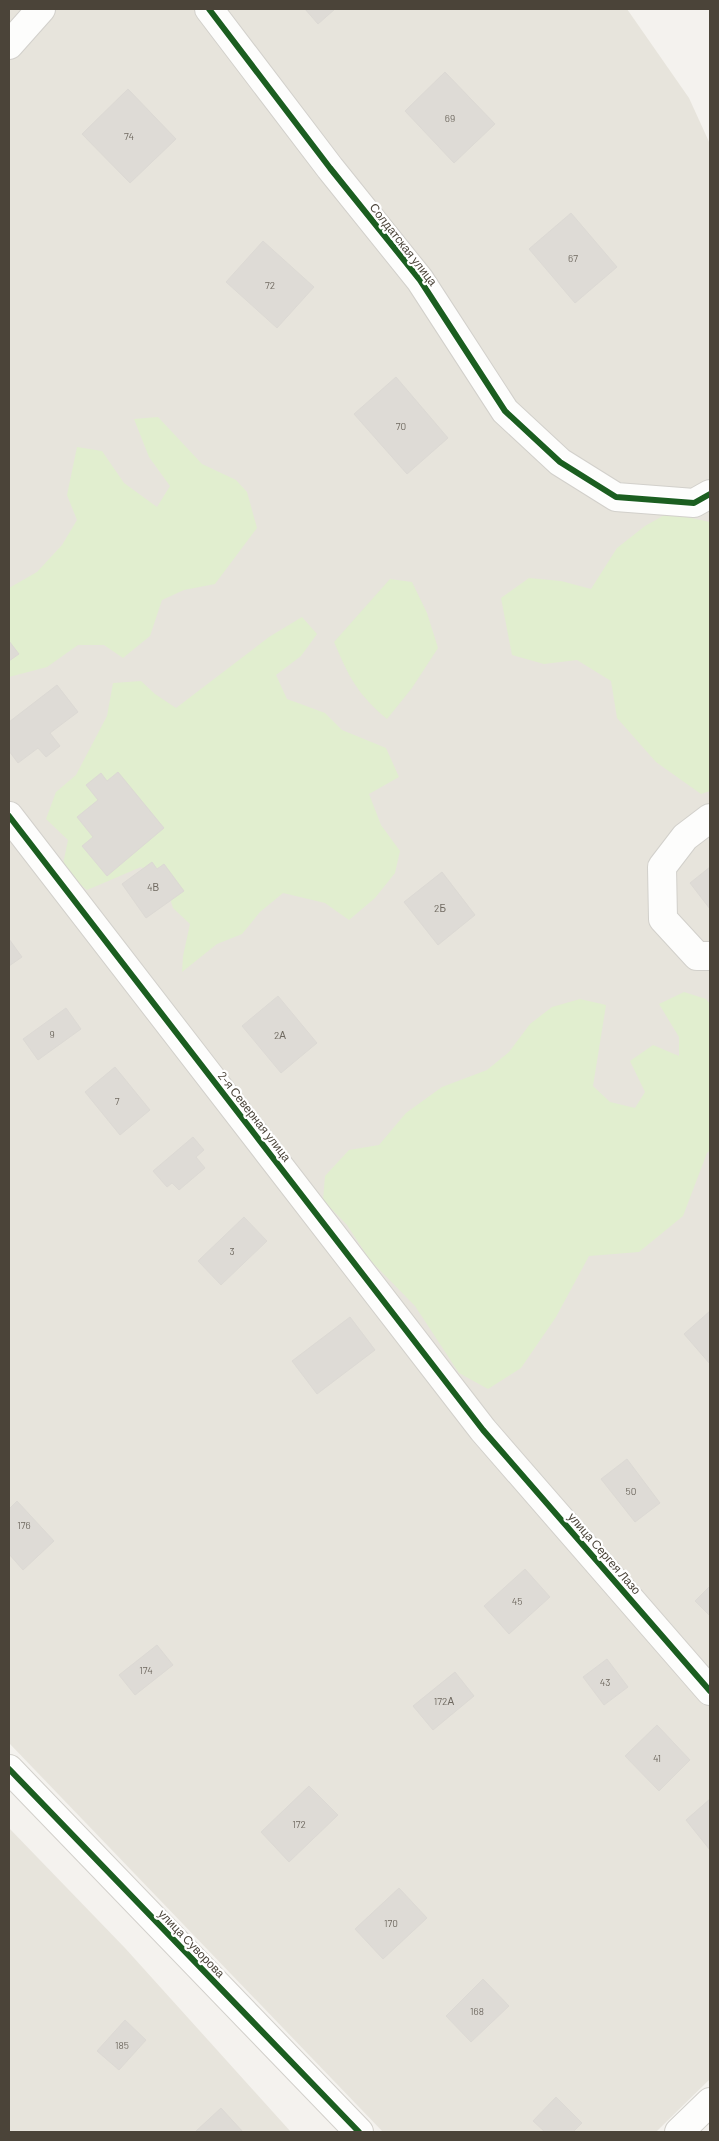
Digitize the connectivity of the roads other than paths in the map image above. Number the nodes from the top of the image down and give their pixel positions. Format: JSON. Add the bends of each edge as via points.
{"nodes":[{"id":1,"x":41,"y":9,"type":"edge"},
{"id":2,"x":209,"y":9,"type":"edge"},
{"id":3,"x":9,"y":45,"type":"edge"},
{"id":4,"x":710,"y":494,"type":"edge"},
{"id":5,"x":9,"y":816,"type":"edge"},
{"id":6,"x":710,"y":818,"type":"edge"},
{"id":7,"x":710,"y":956,"type":"edge"},
{"id":8,"x":483,"y":1430,"type":"joint"},
{"id":9,"x":710,"y":1691,"type":"edge"},
{"id":10,"x":9,"y":1769,"type":"edge"},
{"id":11,"x":710,"y":2102,"type":"edge"},
{"id":12,"x":358,"y":2132,"type":"edge"},
{"id":13,"x":680,"y":2132,"type":"edge"}],
"edges":[{"from":1,"to":3,"type":"street"},
{"from":2,"to":4,"type":"street","name":"Солдатская улица","via":[[420,280],[505,411],[560,462],[616,498],[694,503]]},
{"from":5,"to":8,"type":"street","name":"2-я Северная улица"},
{"from":6,"to":7,"type":"street","via":[[685,837],[662,867],[663,919],[697,956]]},
{"from":8,"to":9,"type":"street","name":"улица Сергея Лазо"},
{"from":10,"to":12,"type":"street","name":"улица Суворова"},
{"from":11,"to":13,"type":"street"}]}
